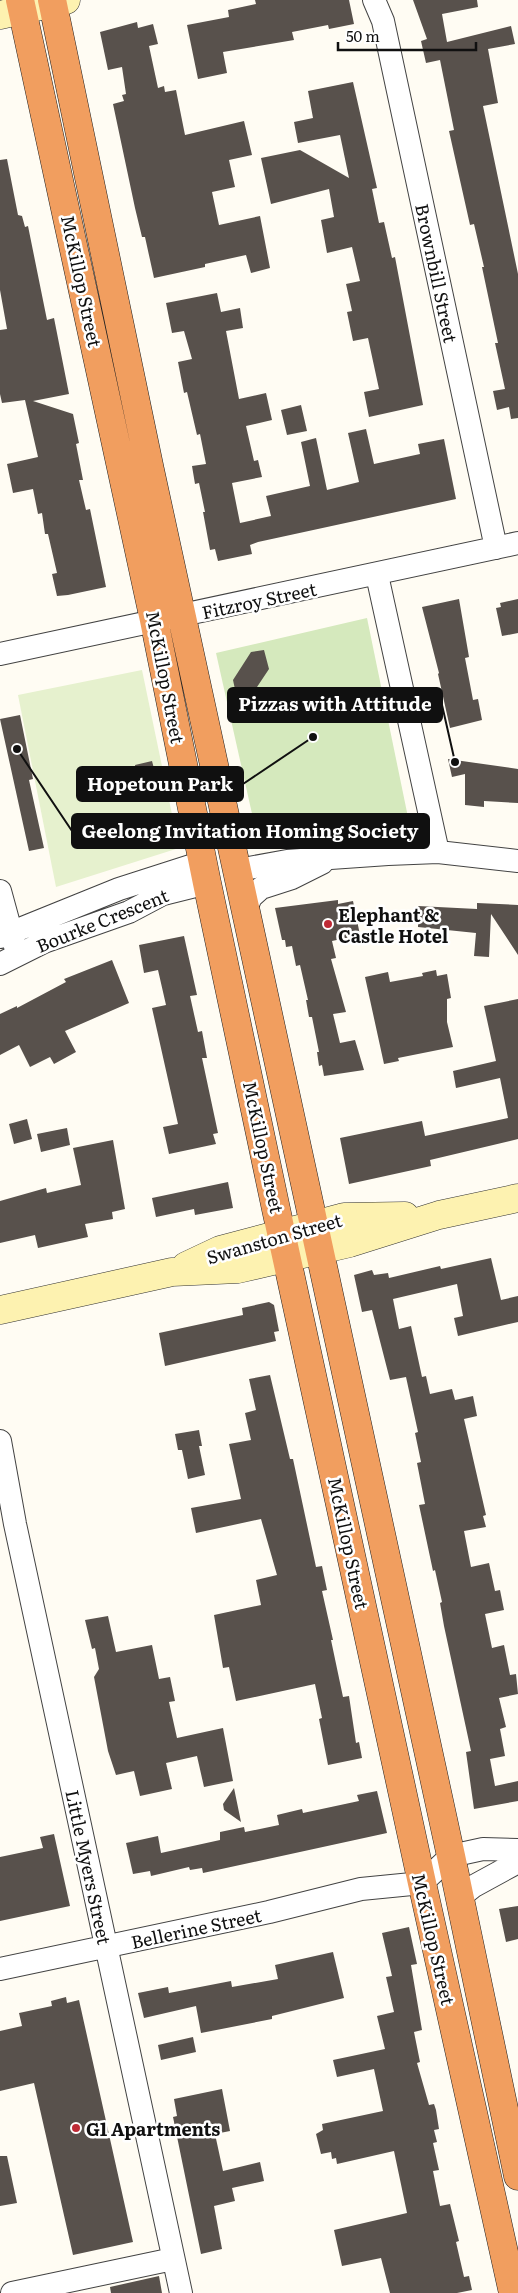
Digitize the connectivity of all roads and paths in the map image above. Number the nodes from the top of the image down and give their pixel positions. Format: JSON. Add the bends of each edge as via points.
{"nodes":[{"id":1,"x":374,"y":0,"type":"edge"},
{"id":2,"x":57,"y":1,"type":"edge"},
{"id":3,"x":14,"y":8,"type":"edge"},
{"id":4,"x":382,"y":10,"type":"edge"},
{"id":5,"x":518,"y":543,"type":"edge"},
{"id":6,"x":496,"y":548,"type":"junction"},
{"id":7,"x":377,"y":574,"type":"junction"},
{"id":8,"x":182,"y":617,"type":"junction"},
{"id":9,"x":154,"y":620,"type":"junction"},
{"id":10,"x":0,"y":654,"type":"edge"},
{"id":11,"x":438,"y":852,"type":"junction"},
{"id":12,"x":330,"y":860,"type":"junction"},
{"id":13,"x":518,"y":861,"type":"edge"},
{"id":14,"x":238,"y":870,"type":"junction"},
{"id":15,"x":205,"y":873,"type":"junction"},
{"id":16,"x":0,"y":891,"type":"edge"},
{"id":17,"x":246,"y":909,"type":"junction"},
{"id":18,"x":216,"y":922,"type":"junction"},
{"id":19,"x":5,"y":934,"type":"edge"},
{"id":20,"x":9,"y":959,"type":"edge"},
{"id":21,"x":518,"y":1198,"type":"edge"},
{"id":22,"x":317,"y":1237,"type":"junction"},
{"id":23,"x":285,"y":1245,"type":"junction"},
{"id":24,"x":0,"y":1310,"type":"edge"},
{"id":25,"x":0,"y":1441,"type":"edge"},
{"id":26,"x":518,"y":1850,"type":"edge"},
{"id":27,"x":451,"y":1856,"type":"junction"},
{"id":28,"x":518,"y":1862,"type":"edge"},
{"id":29,"x":420,"y":1873,"type":"junction"},
{"id":30,"x":459,"y":1898,"type":"junction"},
{"id":31,"x":106,"y":1947,"type":"junction"},
{"id":32,"x":0,"y":1969,"type":"edge"},
{"id":33,"x":518,"y":2176,"type":"edge"},
{"id":34,"x":173,"y":2259,"type":"junction"},
{"id":35,"x":12,"y":2293,"type":"edge"},
{"id":36,"x":180,"y":2293,"type":"edge"},
{"id":37,"x":513,"y":2293,"type":"edge"}],
"edges":[{"from":1,"to":4,"type":"street","name":"Brownbill Street"},
{"from":2,"to":3,"type":"street"},
{"from":2,"to":8,"type":"highway","name":"McKillop Street"},
{"from":3,"to":9,"type":"highway","name":"McKillop Street"},
{"from":4,"to":6,"type":"street","name":"Brownbill Street"},
{"from":5,"to":6,"type":"street","name":"Fitzroy Street"},
{"from":6,"to":7,"type":"street","name":"Fitzroy Street"},
{"from":7,"to":8,"type":"street","name":"Fitzroy Street"},
{"from":7,"to":11,"type":"street"},
{"from":8,"to":9,"type":"street","name":"Fitzroy Street"},
{"from":8,"to":14,"type":"highway","name":"McKillop Street"},
{"from":9,"to":10,"type":"street","name":"Fitzroy Street"},
{"from":9,"to":15,"type":"highway","name":"McKillop Street"},
{"from":11,"to":12,"type":"street"},
{"from":11,"to":13,"type":"street"},
{"from":12,"to":14,"type":"street","via":[[287,861]]},
{"from":12,"to":17,"type":"street","via":[[261,888],[251,897]]},
{"from":14,"to":17,"type":"highway","name":"McKillop Street"},
{"from":14,"to":18,"type":"highway","via":[[224,881]]},
{"from":15,"to":18,"type":"highway","name":"McKillop Street"},
{"from":15,"to":19,"type":"street","name":"Bourke Crescent","via":[[119,889]]},
{"from":15,"to":20,"type":"street","name":"Bourke Crescent","via":[[129,912],[78,929]]},
{"from":16,"to":19,"type":"street"},
{"from":17,"to":22,"type":"highway","name":"McKillop Street"},
{"from":18,"to":23,"type":"highway","name":"McKillop Street"},
{"from":19,"to":20,"type":"street"},
{"from":21,"to":22,"type":"street","name":"Swanston Street","via":[[439,1215],[350,1243]]},
{"from":22,"to":23,"type":"street","name":"Swanston Street"},
{"from":22,"to":27,"type":"highway","name":"McKillop Street"},
{"from":23,"to":24,"type":"street","name":"Swanston Street","via":[[220,1250],[172,1272]]},
{"from":23,"to":29,"type":"highway","name":"McKillop Street"},
{"from":25,"to":31,"type":"street","name":"Little Myers Street"},
{"from":26,"to":27,"type":"street","via":[[483,1849]]},
{"from":27,"to":29,"type":"street"},
{"from":27,"to":30,"type":"highway","name":"McKillop Street"},
{"from":28,"to":30,"type":"street"},
{"from":29,"to":31,"type":"street","name":"Bellerine Street","via":[[269,1912]]},
{"from":29,"to":37,"type":"highway","name":"McKillop Street"},
{"from":30,"to":33,"type":"highway","name":"McKillop Street"},
{"from":31,"to":32,"type":"street","name":"Bellerine Street"},
{"from":31,"to":34,"type":"street","name":"Little Myers Street"},
{"from":34,"to":35,"type":"street"},
{"from":34,"to":36,"type":"street","name":"Little Myers Street"}]}
